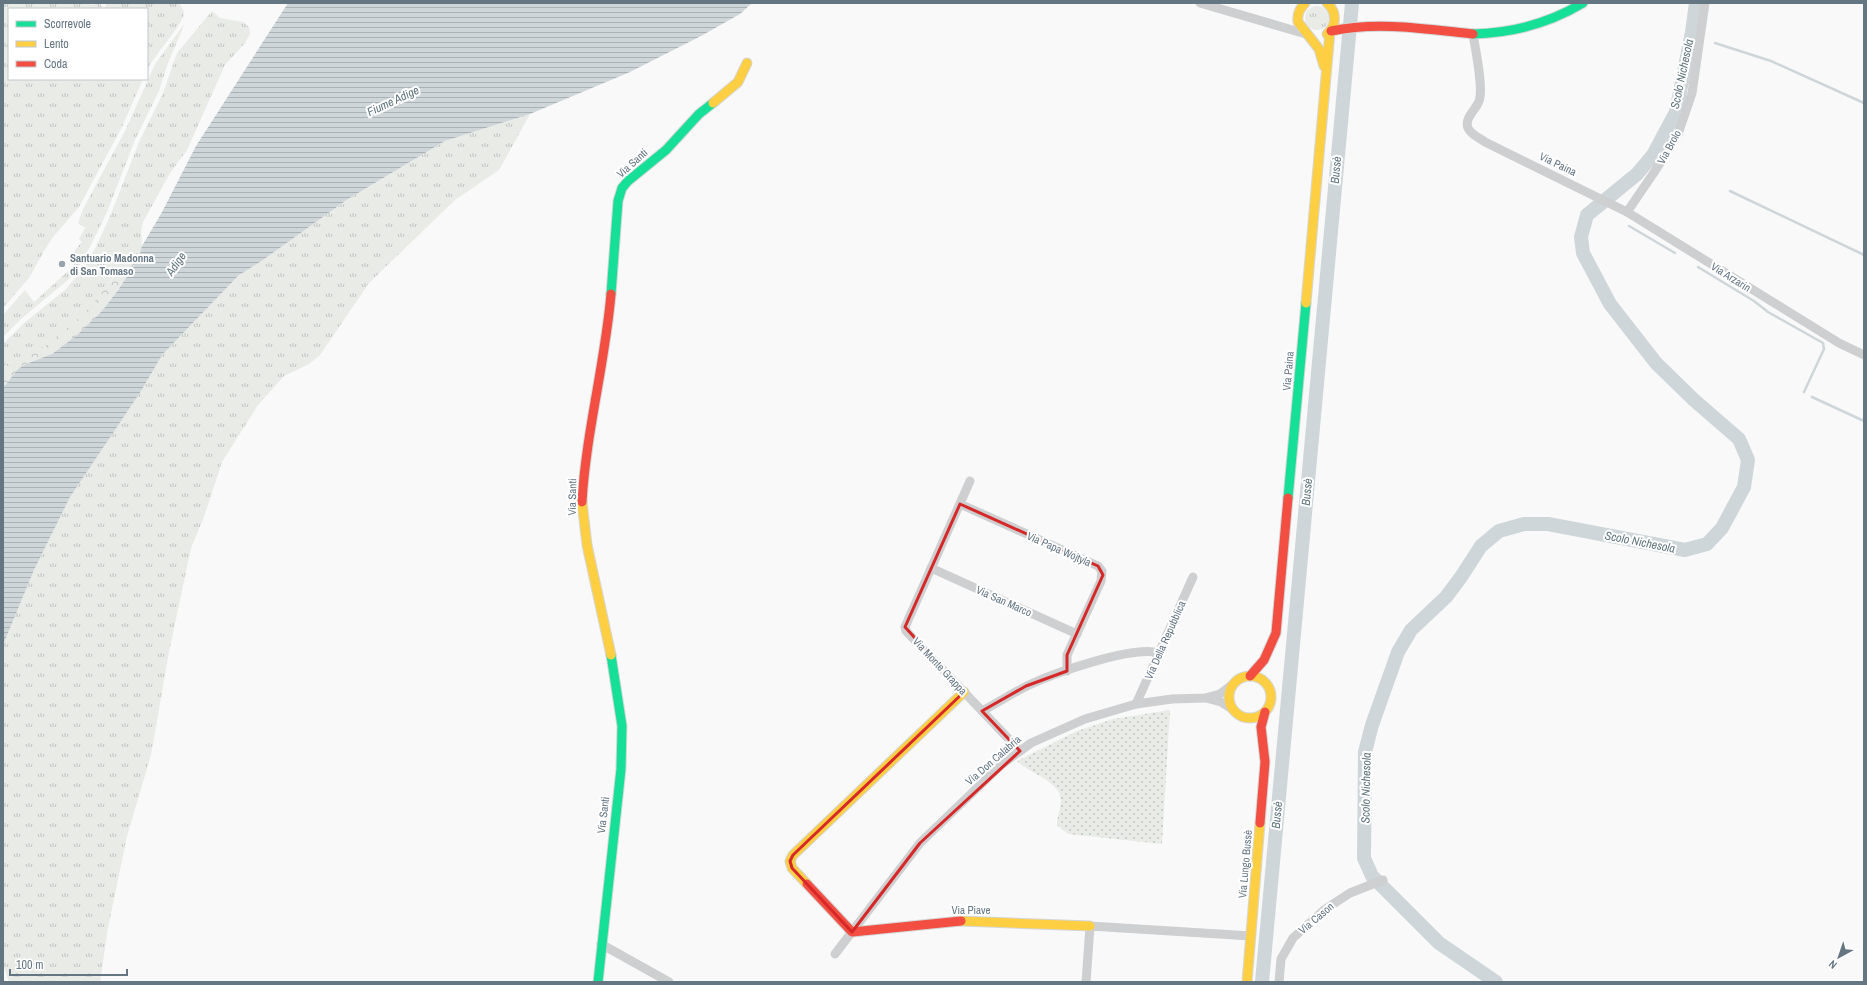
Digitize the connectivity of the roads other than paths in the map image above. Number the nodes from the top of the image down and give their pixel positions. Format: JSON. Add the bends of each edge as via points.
{"nodes":[{"id":1,"x":1200,"y":3,"type":"edge"},
{"id":2,"x":1305,"y":3,"type":"edge"},
{"id":3,"x":1583,"y":3,"type":"edge"},
{"id":4,"x":1706,"y":3,"type":"edge"},
{"id":5,"x":1334,"y":8,"type":"edge"},
{"id":6,"x":1299,"y":12,"type":"junction"},
{"id":7,"x":1278,"y":25,"type":"junction"},
{"id":8,"x":1368,"y":25,"type":"junction"},
{"id":9,"x":1333,"y":30,"type":"junction"},
{"id":10,"x":1473,"y":34,"type":"junction"},
{"id":11,"x":1307,"y":35,"type":"junction"},
{"id":12,"x":746,"y":63,"type":"dead end"},
{"id":13,"x":1324,"y":97,"type":"junction"},
{"id":14,"x":1600,"y":197,"type":"joint"},
{"id":15,"x":1627,"y":212,"type":"junction"},
{"id":16,"x":1864,"y":355,"type":"edge"},
{"id":17,"x":970,"y":481,"type":"dead end"},
{"id":18,"x":960,"y":504,"type":"junction"},
{"id":19,"x":932,"y":568,"type":"junction"},
{"id":20,"x":1193,"y":577,"type":"dead end"},
{"id":21,"x":1077,"y":634,"type":"junction"},
{"id":22,"x":1272,"y":646,"type":"junction"},
{"id":23,"x":1159,"y":653,"type":"junction"},
{"id":24,"x":1068,"y":671,"type":"junction"},
{"id":25,"x":1250,"y":676,"type":"junction"},
{"id":26,"x":1233,"y":684,"type":"junction"},
{"id":27,"x":1268,"y":686,"type":"junction"},
{"id":28,"x":964,"y":692,"type":"junction"},
{"id":29,"x":1205,"y":698,"type":"junction"},
{"id":30,"x":1136,"y":704,"type":"junction"},
{"id":31,"x":1232,"y":708,"type":"junction"},
{"id":32,"x":982,"y":711,"type":"junction"},
{"id":33,"x":1265,"y":712,"type":"junction"},
{"id":34,"x":1245,"y":718,"type":"junction"},
{"id":35,"x":1263,"y":749,"type":"junction"},
{"id":36,"x":1020,"y":751,"type":"junction"},
{"id":37,"x":1383,"y":880,"type":"dead end"},
{"id":38,"x":1090,"y":926,"type":"junction"},
{"id":39,"x":852,"y":932,"type":"junction"},
{"id":40,"x":1251,"y":936,"type":"junction"},
{"id":41,"x":601,"y":944,"type":"junction"},
{"id":42,"x":835,"y":954,"type":"dead end"},
{"id":43,"x":598,"y":982,"type":"edge"},
{"id":44,"x":669,"y":982,"type":"edge"},
{"id":45,"x":1086,"y":982,"type":"edge"},
{"id":46,"x":1247,"y":982,"type":"edge"},
{"id":47,"x":1279,"y":982,"type":"edge"}],
"edges":[{"from":1,"to":7,"type":"street"},
{"from":2,"to":6,"type":"main road"},
{"from":3,"to":10,"type":"main road","via":[[1551,21],[1523,30]]},
{"from":4,"to":15,"type":"street","name":"Via Brolo","via":[[1692,94],[1678,134]]},
{"from":5,"to":8,"type":"main road"},
{"from":5,"to":9,"type":"main road"},
{"from":6,"to":7,"type":"street","via":[[1290,21]]},
{"from":6,"to":11,"type":"main road","via":[[1298,24]]},
{"from":7,"to":11,"type":"street"},
{"from":8,"to":9,"type":"main road"},
{"from":8,"to":10,"type":"main road"},
{"from":9,"to":11,"type":"main road","via":[[1320,37]]},
{"from":9,"to":13,"type":"main road"},
{"from":10,"to":14,"type":"street","name":"Via Paina","via":[[1480,100],[1469,118],[1468,129],[1485,142]]},
{"from":11,"to":13,"type":"main road","via":[[1323,58]]},
{"from":12,"to":41,"type":"main road","name":"Via Santi","via":[[738,82],[699,114],[666,150],[628,181],[622,188],[618,201],[609,318],[593,410],[582,506],[587,545],[614,670],[622,726],[622,769]]},
{"from":13,"to":22,"type":"main road","name":"Via Paina","via":[[1277,626]]},
{"from":14,"to":15,"type":"street","name":"Via Arzarin","via":[[1608,204]]},
{"from":15,"to":16,"type":"street","name":"Via Arzarin","via":[[1835,340]]},
{"from":17,"to":18,"type":"street","name":"Via Monte Grappa"},
{"from":18,"to":19,"type":"street","name":"Via Monte Grappa"},
{"from":18,"to":21,"type":"street","name":"Via Papa Wojtyla","via":[[1098,566],[1102,571],[1101,581]]},
{"from":19,"to":21,"type":"street","name":"Via San Marco"},
{"from":19,"to":28,"type":"street","name":"Via Monte Grappa","via":[[905,627],[906,631]]},
{"from":20,"to":23,"type":"street","name":"Via Della Repubblica"},
{"from":21,"to":24,"type":"street","name":"Via Papa Wojtyla","via":[[1067,656]]},
{"from":22,"to":25,"type":"main road","name":"Via Paina","via":[[1258,669]]},
{"from":22,"to":27,"type":"main road","name":"Via Paina","via":[[1266,672]]},
{"from":23,"to":24,"type":"street","via":[[1134,653],[1095,661]]},
{"from":23,"to":30,"type":"street","name":"Via Della Repubblica"},
{"from":24,"to":32,"type":"street","via":[[1026,686]]},
{"from":25,"to":26,"type":"main road"},
{"from":25,"to":27,"type":"main road"},
{"from":26,"to":29,"type":"street","name":"Via Don Calabria","via":[[1220,694]]},
{"from":26,"to":31,"type":"main road","via":[[1228,696]]},
{"from":27,"to":33,"type":"main road","via":[[1271,700]]},
{"from":28,"to":32,"type":"street","name":"Via Monte Grappa"},
{"from":28,"to":39,"type":"main road","via":[[793,855],[790,861],[792,868]]},
{"from":29,"to":30,"type":"street","name":"Via Don Calabria"},
{"from":29,"to":31,"type":"street","name":"Via Don Calabria"},
{"from":30,"to":36,"type":"street","name":"Via Don Calabria","via":[[1086,719],[1031,742]]},
{"from":31,"to":34,"type":"main road"},
{"from":32,"to":36,"type":"street","name":"Via Monte Grappa"},
{"from":33,"to":34,"type":"main road","via":[[1256,718]]},
{"from":33,"to":35,"type":"main road","name":"Via Lungo Bussè","via":[[1261,726]]},
{"from":34,"to":35,"type":"main road","name":"Via Lungo Bussè","via":[[1254,727]]},
{"from":35,"to":40,"type":"main road","name":"Via Lungo Bussè","via":[[1265,762]]},
{"from":36,"to":39,"type":"street","name":"Via Don Calabria","via":[[1001,765],[920,843]]},
{"from":37,"to":47,"type":"street","name":"Via Cason","via":[[1350,893],[1324,910],[1293,938],[1281,959]]},
{"from":38,"to":39,"type":"main road","name":"Via Piave","via":[[965,921]]},
{"from":38,"to":40,"type":"street","name":"Via Piave"},
{"from":38,"to":45,"type":"street"},
{"from":39,"to":42,"type":"street","name":"Via Don Calabria"},
{"from":40,"to":46,"type":"main road","name":"Via Lungo Bussè"},
{"from":41,"to":43,"type":"main road","name":"Via Santi"},
{"from":41,"to":44,"type":"street"}]}
